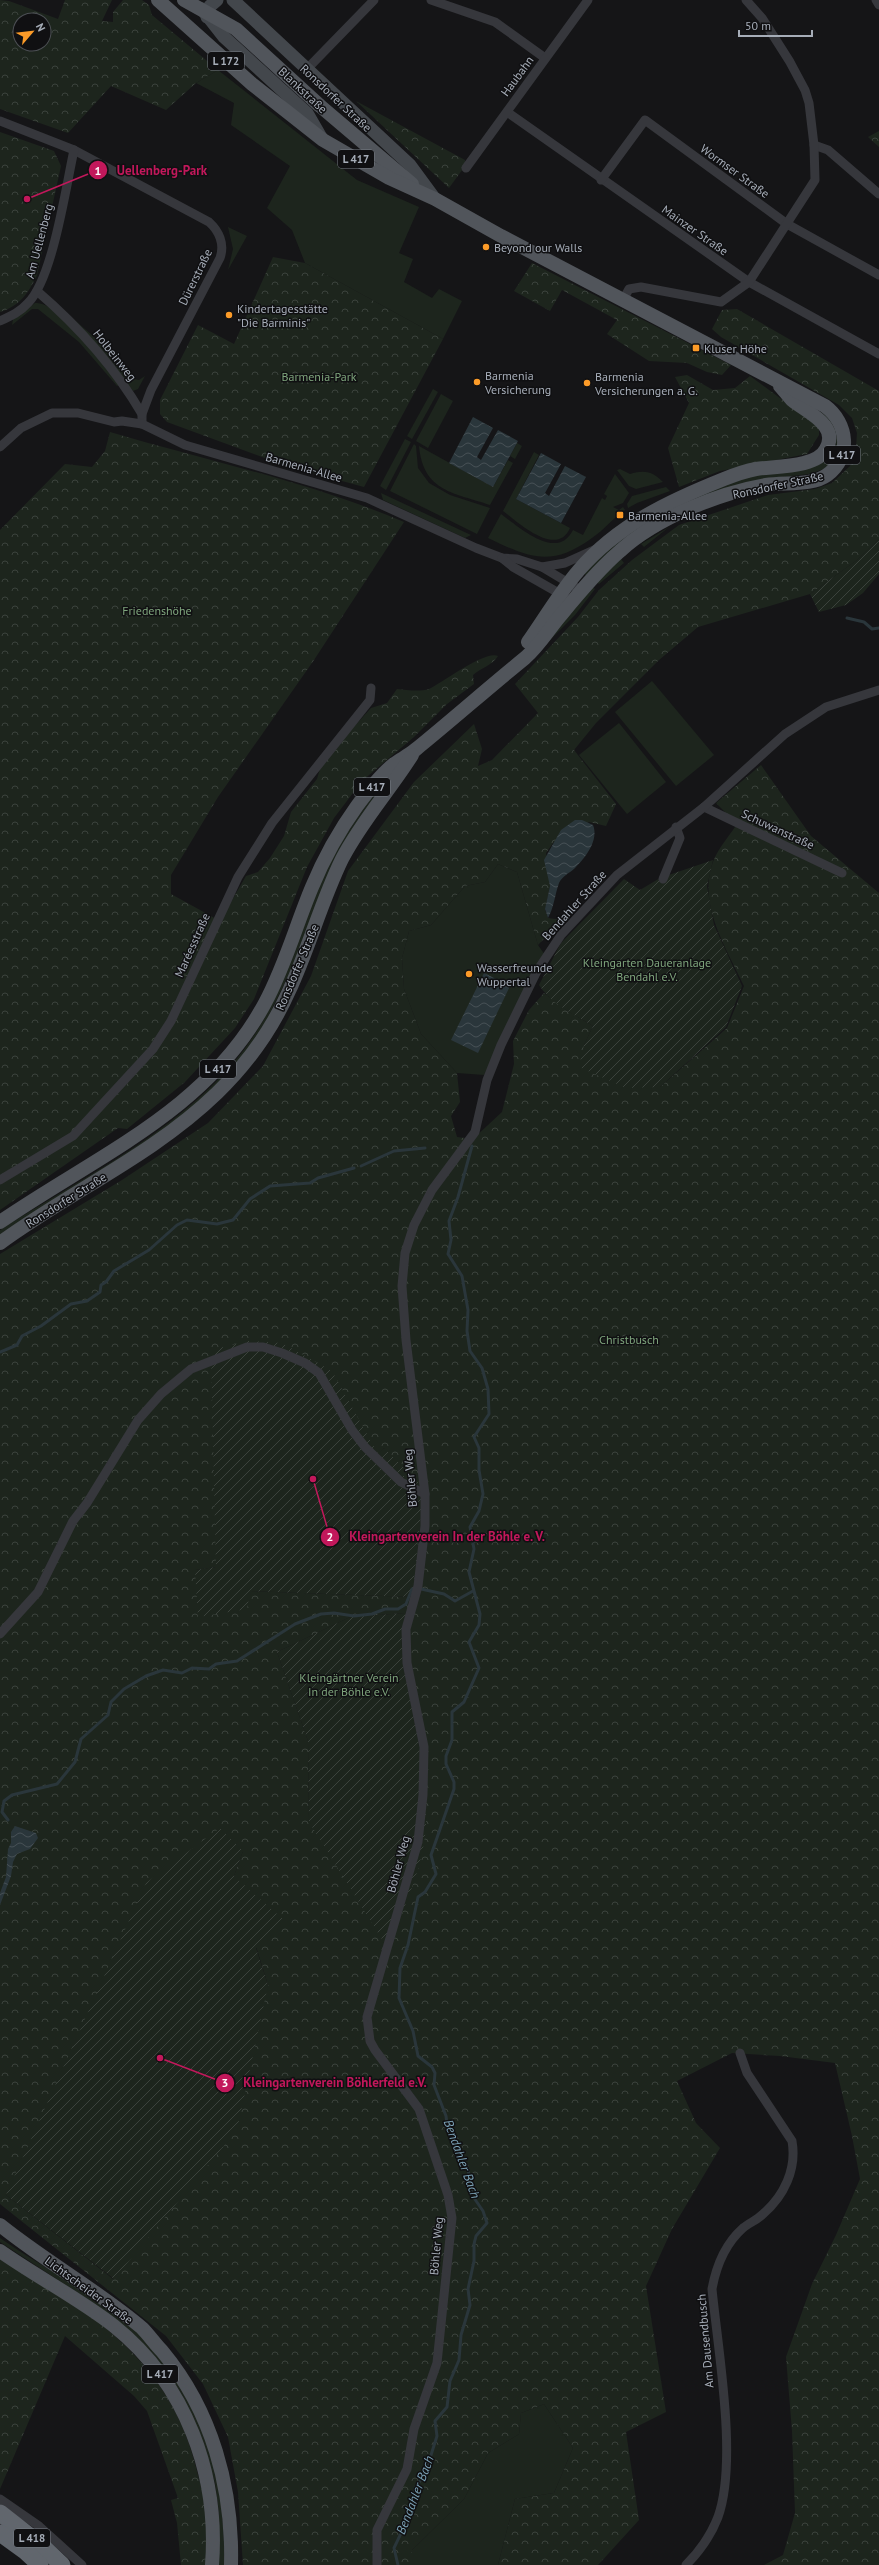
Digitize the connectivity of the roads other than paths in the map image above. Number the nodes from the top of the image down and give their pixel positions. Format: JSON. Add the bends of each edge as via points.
{"nodes":[{"id":1,"x":158,"y":0,"type":"edge"},
{"id":2,"x":184,"y":0,"type":"edge"},
{"id":3,"x":198,"y":0,"type":"edge"},
{"id":4,"x":217,"y":0,"type":"edge"},
{"id":5,"x":233,"y":0,"type":"edge"},
{"id":6,"x":374,"y":0,"type":"edge"},
{"id":7,"x":431,"y":0,"type":"edge"},
{"id":8,"x":588,"y":0,"type":"edge"},
{"id":9,"x":746,"y":0,"type":"edge"},
{"id":10,"x":876,"y":0,"type":"edge"},
{"id":11,"x":879,"y":5,"type":"edge"},
{"id":12,"x":207,"y":17,"type":"junction"},
{"id":13,"x":544,"y":58,"type":"junction"},
{"id":14,"x":306,"y":70,"type":"junction"},
{"id":15,"x":507,"y":112,"type":"junction"},
{"id":16,"x":0,"y":121,"type":"edge"},
{"id":17,"x":323,"y":140,"type":"junction"},
{"id":18,"x":814,"y":146,"type":"junction"},
{"id":19,"x":74,"y":150,"type":"junction"},
{"id":20,"x":466,"y":168,"type":"dead end"},
{"id":21,"x":406,"y":170,"type":"junction"},
{"id":22,"x":389,"y":178,"type":"junction"},
{"id":23,"x":601,"y":180,"type":"junction"},
{"id":24,"x":416,"y":189,"type":"junction"},
{"id":25,"x":879,"y":194,"type":"edge"},
{"id":26,"x":435,"y":199,"type":"junction"},
{"id":27,"x":787,"y":224,"type":"junction"},
{"id":28,"x":879,"y":275,"type":"edge"},
{"id":29,"x":749,"y":282,"type":"junction"},
{"id":30,"x":37,"y":291,"type":"junction"},
{"id":31,"x":623,"y":300,"type":"junction"},
{"id":32,"x":65,"y":315,"type":"joint"},
{"id":33,"x":0,"y":321,"type":"edge"},
{"id":34,"x":879,"y":354,"type":"edge"},
{"id":35,"x":777,"y":383,"type":"junction"},
{"id":36,"x":142,"y":414,"type":"junction"},
{"id":37,"x":142,"y":424,"type":"junction"},
{"id":38,"x":0,"y":447,"type":"edge"},
{"id":39,"x":601,"y":546,"type":"junction"},
{"id":40,"x":502,"y":558,"type":"junction"},
{"id":41,"x":542,"y":566,"type":"junction"},
{"id":42,"x":570,"y":582,"type":"junction"},
{"id":43,"x":582,"y":591,"type":"junction"},
{"id":44,"x":566,"y":598,"type":"junction"},
{"id":45,"x":371,"y":688,"type":"dead end"},
{"id":46,"x":879,"y":690,"type":"edge"},
{"id":47,"x":414,"y":751,"type":"junction"},
{"id":48,"x":704,"y":807,"type":"junction"},
{"id":49,"x":676,"y":827,"type":"junction"},
{"id":50,"x":842,"y":873,"type":"dead end"},
{"id":51,"x":663,"y":879,"type":"dead end"},
{"id":52,"x":475,"y":1132,"type":"joint"},
{"id":53,"x":0,"y":1180,"type":"edge"},
{"id":54,"x":0,"y":1222,"type":"edge"},
{"id":55,"x":0,"y":1243,"type":"edge"},
{"id":56,"x":425,"y":1494,"type":"junction"},
{"id":57,"x":0,"y":1634,"type":"edge"},
{"id":58,"x":740,"y":2052,"type":"dead end"},
{"id":59,"x":0,"y":2225,"type":"edge"},
{"id":60,"x":0,"y":2251,"type":"edge"},
{"id":61,"x":0,"y":2499,"type":"edge"},
{"id":62,"x":0,"y":2513,"type":"edge"},
{"id":63,"x":0,"y":2533,"type":"edge"},
{"id":64,"x":40,"y":2565,"type":"edge"},
{"id":65,"x":62,"y":2565,"type":"edge"},
{"id":66,"x":82,"y":2565,"type":"edge"},
{"id":67,"x":212,"y":2565,"type":"edge"},
{"id":68,"x":231,"y":2565,"type":"edge"},
{"id":69,"x":377,"y":2565,"type":"edge"},
{"id":70,"x":686,"y":2565,"type":"edge"}],
"edges":[{"from":1,"to":17,"type":"main road","name":"Blankstraße","number":"L 172","via":[[252,84]]},
{"from":2,"to":21,"type":"main road","name":"Blankstraße","number":"L 172","bridge":true,"via":[[236,29],[371,151]]},
{"from":3,"to":12,"type":"street"},
{"from":4,"to":12,"type":"street","via":[[210,6]]},
{"from":5,"to":14,"type":"street","name":"Ronsdorfer Straße","number":"L 417"},
{"from":6,"to":14,"type":"street"},
{"from":7,"to":13,"type":"street","via":[[495,22]]},
{"from":8,"to":13,"type":"street","name":"Haubahn"},
{"from":9,"to":18,"type":"street","via":[[766,24],[805,90]]},
{"from":10,"to":11,"type":"street"},
{"from":12,"to":17,"type":"street","via":[[224,37],[308,113]]},
{"from":13,"to":15,"type":"street","name":"Haubahn"},
{"from":14,"to":21,"type":"street","name":"Ronsdorfer Straße","number":"L 417"},
{"from":15,"to":20,"type":"street","name":"Haubahn"},
{"from":15,"to":23,"type":"street","name":"Mainzer Straße"},
{"from":16,"to":19,"type":"street","name":"Dürerstraße"},
{"from":17,"to":22,"type":"main road","name":"Ronsdorfer Straße","number":"L 417"},
{"from":18,"to":25,"type":"street","via":[[828,150]]},
{"from":18,"to":27,"type":"street","via":[[815,180]]},
{"from":19,"to":30,"type":"street","name":"Am Uellenberg","via":[[45,273]]},
{"from":19,"to":36,"type":"street","name":"Dürerstraße","via":[[209,222],[220,237],[220,258],[151,390]]},
{"from":21,"to":22,"type":"main road","via":[[398,178]]},
{"from":21,"to":24,"type":"main road","name":"Blankstraße","number":"L 172"},
{"from":21,"to":26,"type":"street","name":"Ronsdorfer Straße","number":"L 417"},
{"from":22,"to":24,"type":"main road","name":"Ronsdorfer Straße","number":"L 417"},
{"from":23,"to":27,"type":"street","name":"Wormser Straße","via":[[645,120]]},
{"from":23,"to":29,"type":"street","name":"Mainzer Straße"},
{"from":24,"to":26,"type":"main road","name":"Ronsdorfer Straße","number":"L 417"},
{"from":26,"to":31,"type":"main road","name":"Ronsdorfer Straße","number":"L 417"},
{"from":27,"to":28,"type":"street","name":"Wormser Straße"},
{"from":27,"to":29,"type":"street"},
{"from":29,"to":31,"type":"street","via":[[720,302],[641,287],[629,289]]},
{"from":29,"to":34,"type":"street","name":"Mainzer Straße"},
{"from":30,"to":32,"type":"street","name":"Am Uellenberg"},
{"from":30,"to":33,"type":"street","name":"Am Uellenberg","via":[[29,303],[14,315]]},
{"from":31,"to":35,"type":"main road","name":"Ronsdorfer Straße","number":"L 417"},
{"from":32,"to":36,"type":"street","name":"Holbeinweg","via":[[102,355]]},
{"from":35,"to":39,"type":"main road","name":"Ronsdorfer Straße","number":"L 417","via":[[792,400],[825,425],[829,442],[823,454],[813,460],[754,470],[715,483],[656,509]]},
{"from":35,"to":43,"type":"main road","name":"Ronsdorfer Straße","number":"L 417","via":[[825,406],[839,420],[843,429],[843,451],[839,462],[829,474],[813,480],[748,490],[680,513],[652,527],[622,548]]},
{"from":36,"to":37,"type":"street","name":"Dürerstraße"},
{"from":37,"to":38,"type":"street","name":"Barmenia-Allee","via":[[122,420],[114,422],[78,413],[52,413],[21,428]]},
{"from":37,"to":40,"type":"street","name":"Barmenia-Allee","via":[[185,445],[367,498]]},
{"from":39,"to":41,"type":"street","name":"Barmenia-Allee","via":[[565,563]]},
{"from":39,"to":42,"type":"main road","name":"Ronsdorfer Straße","number":"L 417"},
{"from":40,"to":41,"type":"street","name":"Barmenia-Allee"},
{"from":40,"to":44,"type":"street","name":"Barmenia-Allee"},
{"from":41,"to":42,"type":"street","name":"Barmenia-Allee"},
{"from":42,"to":43,"type":"street","name":"Barmenia-Allee"},
{"from":42,"to":44,"type":"main road","name":"Ronsdorfer Straße","number":"L 417"},
{"from":43,"to":44,"type":"main road","name":"Ronsdorfer Straße","number":"L 417"},
{"from":44,"to":47,"type":"main road","name":"Ronsdorfer Straße","number":"L 417","via":[[527,656]]},
{"from":45,"to":53,"type":"street","name":"Maréesstraße","via":[[370,700],[272,823],[238,877],[171,1021],[153,1049],[73,1136]]},
{"from":46,"to":48,"type":"street","name":"Bendahler Straße","via":[[826,707],[805,720],[785,734]]},
{"from":47,"to":54,"type":"main road","name":"Ronsdorfer Straße","number":"L 417","via":[[381,776],[339,832],[311,888],[266,1002],[250,1030],[220,1067],[188,1098],[151,1127]]},
{"from":47,"to":55,"type":"main road","name":"Ronsdorfer Straße","number":"L 417","via":[[344,857],[328,890],[288,993],[274,1021],[241,1068],[212,1098],[165,1136]]},
{"from":48,"to":49,"type":"street","name":"Bendahler Straße"},
{"from":48,"to":50,"type":"street","name":"Schuwanstraße"},
{"from":49,"to":51,"type":"street","via":[[680,838]]},
{"from":49,"to":52,"type":"street","name":"Bendahler Straße","via":[[617,875],[552,948],[537,971],[501,1045],[487,1080]]},
{"from":52,"to":56,"type":"street","name":"Böhler Weg","via":[[432,1190],[414,1225],[405,1253],[402,1286],[406,1340]]},
{"from":56,"to":57,"type":"street","via":[[401,1482],[375,1458],[352,1430],[319,1373],[305,1363],[263,1347],[247,1347],[191,1369],[161,1394],[138,1420],[99,1485],[73,1521],[36,1594]]},
{"from":56,"to":69,"type":"street","name":"Böhler Weg","via":[[425,1526],[418,1586],[406,1629],[406,1663],[424,1747],[423,1795],[418,1842],[367,2017],[370,2041],[374,2050],[419,2109],[448,2195],[452,2218],[437,2363],[414,2429],[407,2469],[377,2530]]},
{"from":58,"to":70,"type":"street","name":"Am Dausendbusch","via":[[747,2074],[792,2141],[794,2154],[790,2177],[779,2198],[763,2215],[742,2229],[715,2269],[712,2289],[726,2426],[723,2496],[713,2527]]},
{"from":59,"to":68,"type":"main road","name":"Lichtscheider Straße","number":"L 417","via":[[111,2303],[144,2330],[171,2362],[192,2394],[214,2444],[227,2493]]},
{"from":60,"to":67,"type":"main road","name":"Lichtscheider Straße","number":"L 417","via":[[114,2326],[166,2382],[192,2430],[204,2463],[213,2513]]},
{"from":61,"to":66,"type":"street","via":[[39,2526]]},
{"from":62,"to":65,"type":"highway","number":"L 418"},
{"from":63,"to":64,"type":"highway","number":"L 418","via":[[25,2550]]}]}
